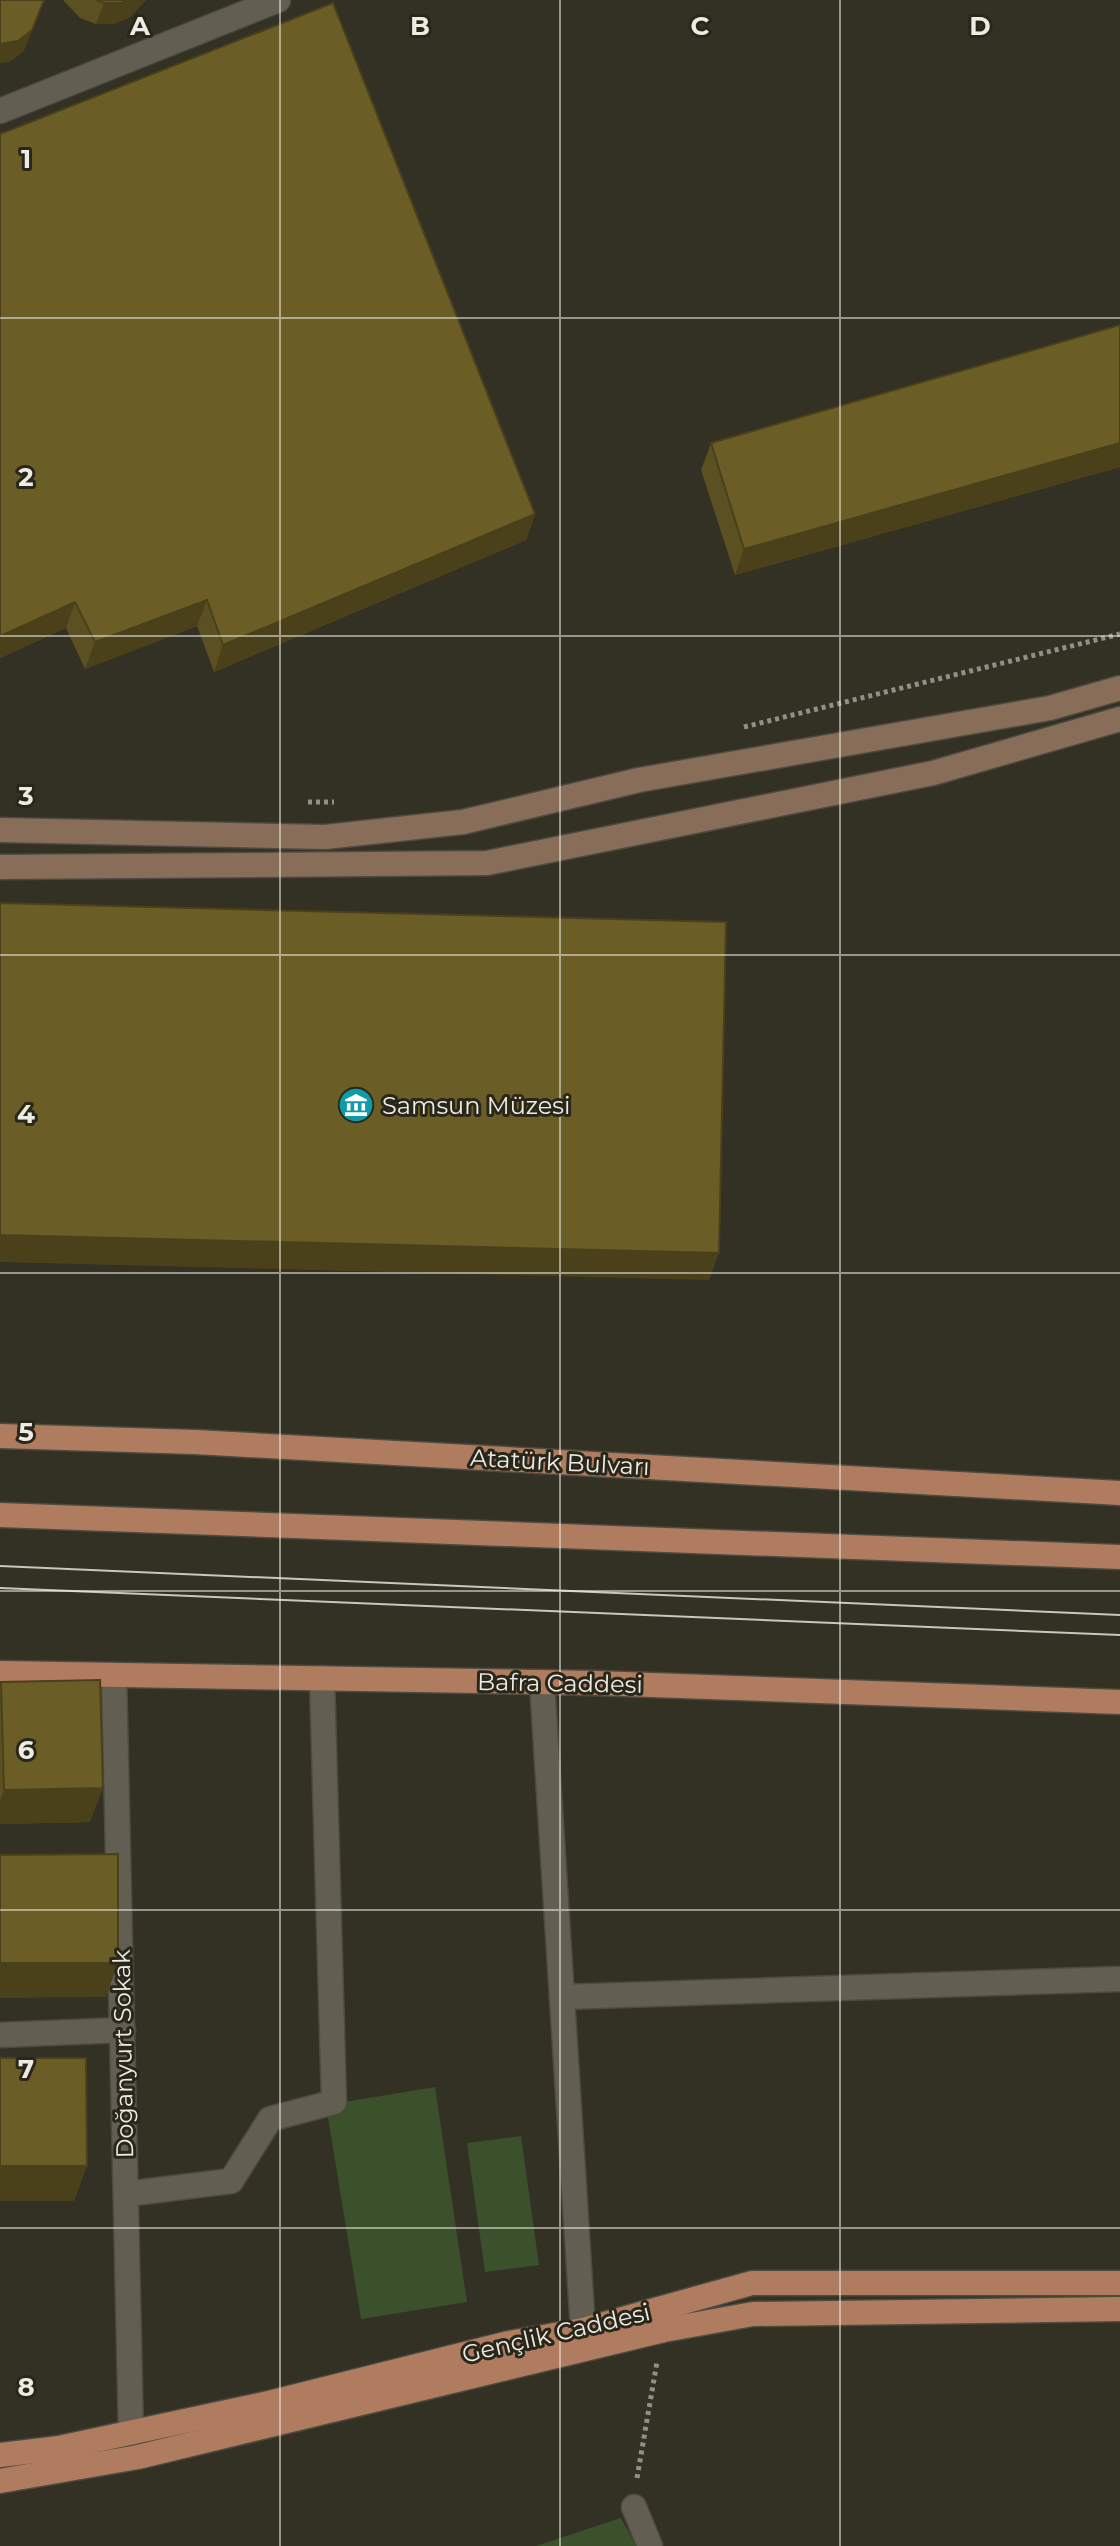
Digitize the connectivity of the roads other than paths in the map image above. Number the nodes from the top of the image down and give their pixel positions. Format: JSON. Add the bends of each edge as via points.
{"nodes":[{"id":1,"x":278,"y":0,"type":"edge"},
{"id":2,"x":0,"y":111,"type":"edge"},
{"id":3,"x":1120,"y":688,"type":"edge"},
{"id":4,"x":1120,"y":719,"type":"edge"},
{"id":5,"x":0,"y":830,"type":"edge"},
{"id":6,"x":0,"y":867,"type":"edge"},
{"id":7,"x":0,"y":1436,"type":"edge"},
{"id":8,"x":1120,"y":1493,"type":"edge"},
{"id":9,"x":0,"y":1515,"type":"edge"},
{"id":10,"x":1120,"y":1557,"type":"edge"},
{"id":11,"x":0,"y":1673,"type":"edge"},
{"id":12,"x":114,"y":1675,"type":"junction"},
{"id":13,"x":322,"y":1678,"type":"junction"},
{"id":14,"x":542,"y":1682,"type":"junction"},
{"id":15,"x":1120,"y":1702,"type":"edge"},
{"id":16,"x":1120,"y":1979,"type":"edge"},
{"id":17,"x":562,"y":1997,"type":"junction"},
{"id":18,"x":123,"y":2030,"type":"junction"},
{"id":19,"x":0,"y":2035,"type":"edge"},
{"id":20,"x":126,"y":2194,"type":"junction"},
{"id":21,"x":1120,"y":2283,"type":"edge"},
{"id":22,"x":1120,"y":2309,"type":"edge"},
{"id":23,"x":583,"y":2330,"type":"junction"},
{"id":24,"x":131,"y":2433,"type":"junction"},
{"id":25,"x":0,"y":2455,"type":"edge"},
{"id":26,"x":0,"y":2481,"type":"edge"},
{"id":27,"x":634,"y":2507,"type":"road end"},
{"id":28,"x":650,"y":2546,"type":"edge"}],
"edges":[{"from":1,"to":2,"type":"street"},
{"from":3,"to":5,"type":"street","via":[[1050,708],[639,780],[463,822],[325,837]]},
{"from":4,"to":6,"type":"street","via":[[933,773],[487,863]]},
{"from":7,"to":8,"type":"main road","name":"Atatürk Bulvarı"},
{"from":9,"to":10,"type":"main road"},
{"from":11,"to":12,"type":"main road","name":"Bafra Caddesi"},
{"from":12,"to":13,"type":"main road","name":"Bafra Caddesi"},
{"from":12,"to":18,"type":"street","name":"Doğanyurt Sokak"},
{"from":13,"to":14,"type":"main road","name":"Bafra Caddesi"},
{"from":13,"to":20,"type":"street","via":[[334,2102],[270,2119],[231,2181]]},
{"from":14,"to":15,"type":"main road","name":"Bafra Caddesi"},
{"from":14,"to":17,"type":"street"},
{"from":16,"to":17,"type":"street"},
{"from":17,"to":23,"type":"street"},
{"from":18,"to":19,"type":"street"},
{"from":18,"to":20,"type":"street","name":"Doğanyurt Sokak"},
{"from":20,"to":24,"type":"street","name":"Doğanyurt Sokak"},
{"from":21,"to":23,"type":"main road","name":"Gençlik Caddesi","via":[[752,2283]]},
{"from":22,"to":26,"type":"main road","name":"Gençlik Caddesi","via":[[753,2314],[664,2330],[138,2457]]},
{"from":23,"to":24,"type":"main road","name":"Gençlik Caddesi"},
{"from":24,"to":25,"type":"main road","name":"Gençlik Caddesi"},
{"from":27,"to":28,"type":"street"}]}
